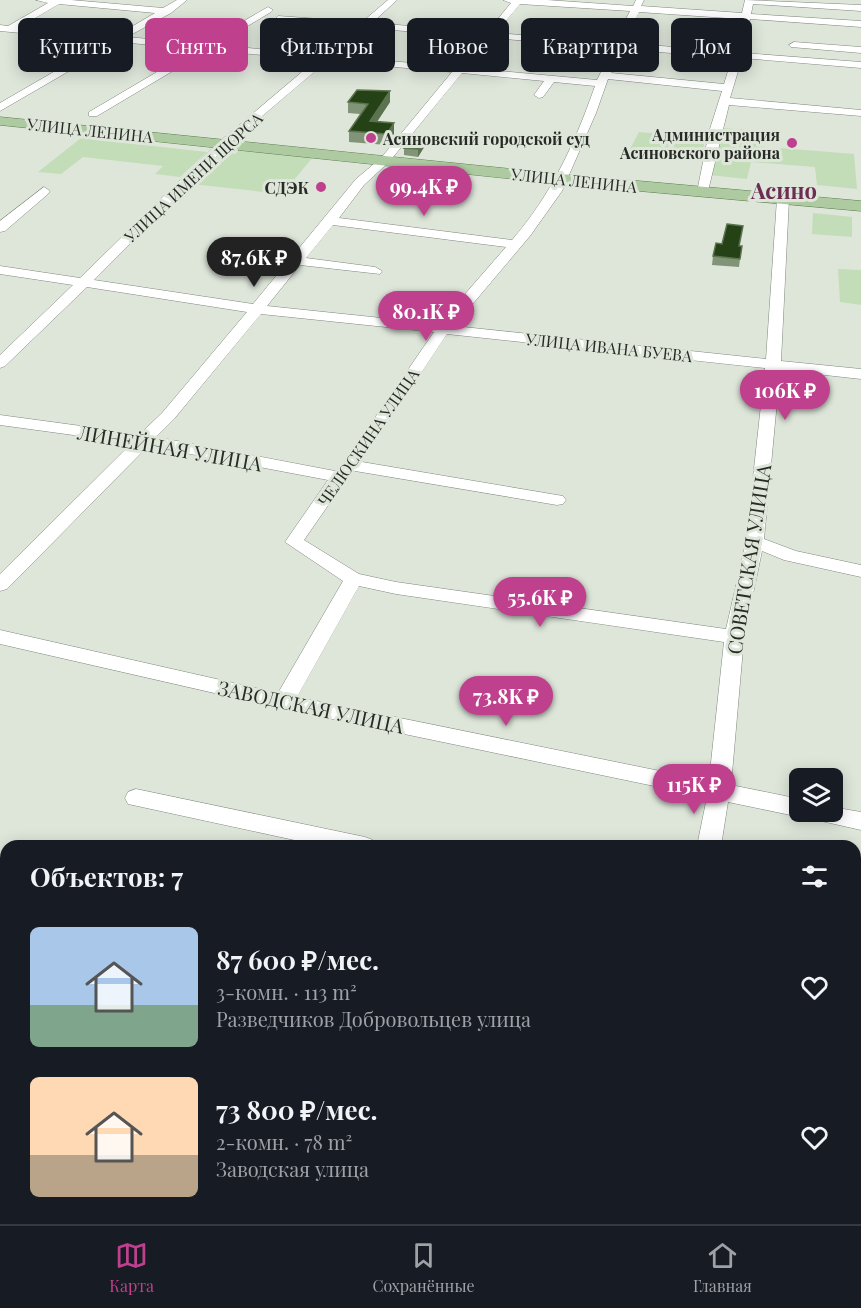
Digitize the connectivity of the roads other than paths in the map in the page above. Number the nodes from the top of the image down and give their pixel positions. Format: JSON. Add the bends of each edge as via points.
{"nodes":[{"id":1,"x":40,"y":0,"type":"edge"},
{"id":2,"x":183,"y":0,"type":"edge"},
{"id":3,"x":393,"y":0,"type":"edge"},
{"id":4,"x":501,"y":0,"type":"edge"},
{"id":5,"x":59,"y":1,"type":"edge"},
{"id":6,"x":517,"y":1,"type":"edge"},
{"id":7,"x":749,"y":1,"type":"edge"},
{"id":8,"x":638,"y":4,"type":"edge"},
{"id":9,"x":861,"y":8,"type":"edge"},
{"id":10,"x":268,"y":10,"type":"dead end"},
{"id":11,"x":168,"y":11,"type":"junction"},
{"id":12,"x":747,"y":15,"type":"junction"},
{"id":13,"x":372,"y":18,"type":"edge"},
{"id":14,"x":502,"y":18,"type":"edge"},
{"id":15,"x":631,"y":18,"type":"edge"},
{"id":16,"x":746,"y":18,"type":"edge"},
{"id":17,"x":248,"y":22,"type":"edge"},
{"id":18,"x":861,"y":24,"type":"edge"},
{"id":19,"x":5,"y":28,"type":"edge"},
{"id":20,"x":133,"y":31,"type":"edge"},
{"id":21,"x":0,"y":34,"type":"edge"},
{"id":22,"x":795,"y":45,"type":"dead end"},
{"id":23,"x":838,"y":48,"type":"junction"},
{"id":24,"x":861,"y":50,"type":"edge"},
{"id":25,"x":752,"y":56,"type":"edge"},
{"id":26,"x":836,"y":63,"type":"junction"},
{"id":27,"x":861,"y":65,"type":"edge"},
{"id":28,"x":62,"y":72,"type":"edge"},
{"id":29,"x":164,"y":72,"type":"edge"},
{"id":30,"x":310,"y":72,"type":"edge"},
{"id":31,"x":457,"y":72,"type":"edge"},
{"id":32,"x":482,"y":72,"type":"edge"},
{"id":33,"x":606,"y":72,"type":"edge"},
{"id":34,"x":733,"y":72,"type":"edge"},
{"id":35,"x":552,"y":78,"type":"junction"},
{"id":36,"x":603,"y":79,"type":"junction"},
{"id":37,"x":728,"y":88,"type":"junction"},
{"id":38,"x":539,"y":95,"type":"dead end"},
{"id":39,"x":725,"y":101,"type":"junction"},
{"id":40,"x":0,"y":108,"type":"edge"},
{"id":41,"x":861,"y":113,"type":"edge"},
{"id":42,"x":93,"y":114,"type":"dead end"},
{"id":43,"x":0,"y":121,"type":"edge"},
{"id":44,"x":223,"y":144,"type":"junction"},
{"id":45,"x":385,"y":160,"type":"junction"},
{"id":46,"x":561,"y":179,"type":"junction"},
{"id":47,"x":44,"y":191,"type":"dead end"},
{"id":48,"x":703,"y":192,"type":"junction"},
{"id":49,"x":783,"y":199,"type":"junction"},
{"id":50,"x":861,"y":206,"type":"edge"},
{"id":51,"x":330,"y":221,"type":"junction"},
{"id":52,"x":0,"y":228,"type":"edge"},
{"id":53,"x":513,"y":244,"type":"junction"},
{"id":54,"x":298,"y":261,"type":"junction"},
{"id":55,"x":0,"y":270,"type":"edge"},
{"id":56,"x":375,"y":271,"type":"dead end"},
{"id":57,"x":83,"y":282,"type":"junction"},
{"id":58,"x":257,"y":309,"type":"junction"},
{"id":59,"x":444,"y":328,"type":"junction"},
{"id":60,"x":0,"y":363,"type":"edge"},
{"id":61,"x":773,"y":365,"type":"junction"},
{"id":62,"x":861,"y":374,"type":"edge"},
{"id":63,"x":0,"y":420,"type":"edge"},
{"id":64,"x":145,"y":440,"type":"junction"},
{"id":65,"x":345,"y":471,"type":"junction"},
{"id":66,"x":557,"y":500,"type":"dead end"},
{"id":67,"x":755,"y":542,"type":"junction"},
{"id":68,"x":861,"y":571,"type":"edge"},
{"id":69,"x":353,"y":579,"type":"junction"},
{"id":70,"x":0,"y":585,"type":"edge"},
{"id":71,"x":0,"y":637,"type":"edge"},
{"id":72,"x":734,"y":637,"type":"junction"},
{"id":73,"x":284,"y":702,"type":"junction"},
{"id":74,"x":719,"y":791,"type":"junction"},
{"id":75,"x":136,"y":798,"type":"dead end"},
{"id":76,"x":789,"y":806,"type":"edge"},
{"id":77,"x":843,"y":817,"type":"edge"},
{"id":78,"x":861,"y":821,"type":"edge"},
{"id":79,"x":336,"y":840,"type":"edge"},
{"id":80,"x":710,"y":840,"type":"edge"}],
"edges":[{"from":1,"to":5,"type":"street"},
{"from":2,"to":11,"type":"street"},
{"from":3,"to":13,"type":"street","name":"УЛИЦА ИМЕНИ ЩОРСА"},
{"from":4,"to":6,"type":"street"},
{"from":5,"to":11,"type":"street"},
{"from":5,"to":19,"type":"street"},
{"from":6,"to":8,"type":"street"},
{"from":6,"to":14,"type":"street"},
{"from":7,"to":9,"type":"street"},
{"from":7,"to":12,"type":"street"},
{"from":8,"to":12,"type":"street"},
{"from":8,"to":15,"type":"street","name":"ЧЕЛЮСКИНА УЛИЦА"},
{"from":10,"to":17,"type":"street"},
{"from":11,"to":20,"type":"street"},
{"from":12,"to":16,"type":"street"},
{"from":12,"to":18,"type":"street"},
{"from":19,"to":21,"type":"street"},
{"from":22,"to":23,"type":"street"},
{"from":23,"to":24,"type":"street"},
{"from":23,"to":26,"type":"street"},
{"from":25,"to":26,"type":"street"},
{"from":26,"to":27,"type":"street"},
{"from":28,"to":40,"type":"street"},
{"from":29,"to":42,"type":"street"},
{"from":30,"to":44,"type":"street","name":"УЛИЦА ИМЕНИ ЩОРСА"},
{"from":31,"to":45,"type":"street"},
{"from":32,"to":35,"type":"street"},
{"from":33,"to":36,"type":"street","name":"ЧЕЛЮСКИНА УЛИЦА"},
{"from":34,"to":37,"type":"street"},
{"from":35,"to":36,"type":"street"},
{"from":35,"to":38,"type":"street"},
{"from":36,"to":37,"type":"street"},
{"from":36,"to":46,"type":"street","name":"ЧЕЛЮСКИНА УЛИЦА"},
{"from":37,"to":39,"type":"street"},
{"from":39,"to":41,"type":"street"},
{"from":39,"to":48,"type":"street"},
{"from":43,"to":44,"type":"main road","name":"УЛИЦА ЛЕНИНА"},
{"from":44,"to":45,"type":"main road","name":"УЛИЦА ЛЕНИНА"},
{"from":44,"to":57,"type":"street","name":"УЛИЦА ИМЕНИ ЩОРСА"},
{"from":45,"to":46,"type":"main road","name":"УЛИЦА ЛЕНИНА"},
{"from":45,"to":51,"type":"street","via":[[360,182]]},
{"from":46,"to":48,"type":"main road","name":"УЛИЦА ЛЕНИНА"},
{"from":46,"to":53,"type":"street","name":"ЧЕЛЮСКИНА УЛИЦА","via":[[525,233]]},
{"from":47,"to":52,"type":"street"},
{"from":48,"to":49,"type":"main road","name":"УЛИЦА ЛЕНИНА"},
{"from":49,"to":50,"type":"main road","name":"УЛИЦА ЛЕНИНА"},
{"from":49,"to":61,"type":"street","name":"СОВЕТСКАЯ УЛИЦА"},
{"from":51,"to":53,"type":"street"},
{"from":51,"to":54,"type":"street"},
{"from":53,"to":59,"type":"street","name":"ЧЕЛЮСКИНА УЛИЦА"},
{"from":54,"to":56,"type":"street"},
{"from":54,"to":58,"type":"street"},
{"from":55,"to":57,"type":"street","name":"УЛИЦА ИВАНА БУЕВА"},
{"from":57,"to":58,"type":"street","name":"УЛИЦА ИВАНА БУЕВА"},
{"from":57,"to":60,"type":"street","name":"УЛИЦА ИМЕНИ ЩОРСА"},
{"from":58,"to":59,"type":"street","name":"УЛИЦА ИВАНА БУЕВА"},
{"from":58,"to":64,"type":"street"},
{"from":59,"to":61,"type":"street","name":"УЛИЦА ИВАНА БУЕВА"},
{"from":59,"to":65,"type":"street","name":"ЧЕЛЮСКИНА УЛИЦА"},
{"from":61,"to":62,"type":"street","name":"УЛИЦА ИВАНА БУЕВА"},
{"from":61,"to":67,"type":"street","name":"СОВЕТСКАЯ УЛИЦА"},
{"from":63,"to":64,"type":"street","name":"ЛИНЕЙНАЯ УЛИЦА"},
{"from":64,"to":65,"type":"street","name":"ЛИНЕЙНАЯ УЛИЦА"},
{"from":64,"to":70,"type":"street"},
{"from":65,"to":66,"type":"street","name":"ЛИНЕЙНАЯ УЛИЦА"},
{"from":65,"to":69,"type":"street","name":"ЧЕЛЮСКИНА УЛИЦА","via":[[294,543]]},
{"from":67,"to":68,"type":"street","via":[[791,556]]},
{"from":67,"to":72,"type":"street","name":"СОВЕТСКАЯ УЛИЦА"},
{"from":69,"to":72,"type":"street"},
{"from":69,"to":73,"type":"street"},
{"from":71,"to":73,"type":"street","name":"ЗАВОДСКАЯ УЛИЦА"},
{"from":72,"to":74,"type":"street","name":"СОВЕТСКАЯ УЛИЦА"},
{"from":73,"to":74,"type":"street","name":"ЗАВОДСКАЯ УЛИЦА"},
{"from":74,"to":76,"type":"street","name":"ЗАВОДСКАЯ УЛИЦА"},
{"from":74,"to":80,"type":"street","name":"СОВЕТСКАЯ УЛИЦА"},
{"from":75,"to":79,"type":"street"},
{"from":77,"to":78,"type":"street"}]}
